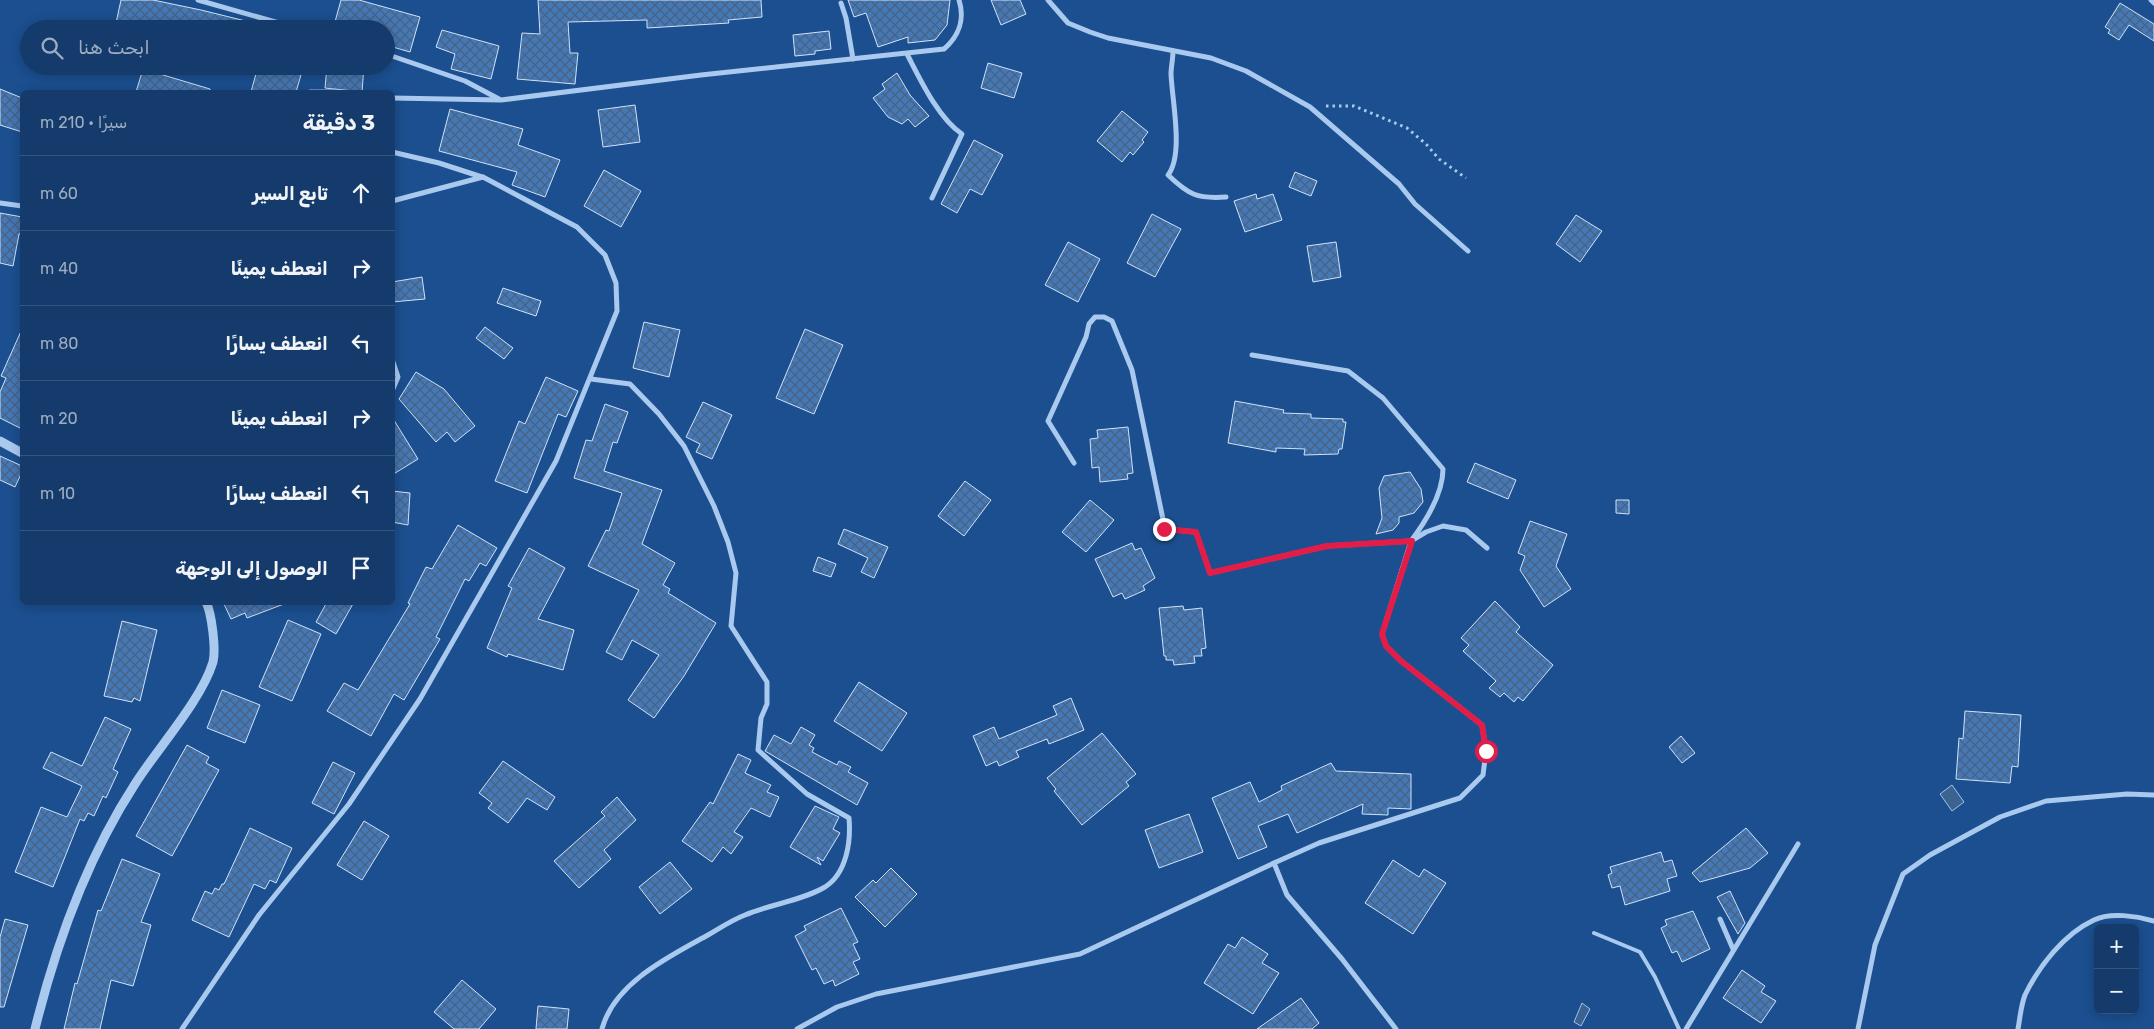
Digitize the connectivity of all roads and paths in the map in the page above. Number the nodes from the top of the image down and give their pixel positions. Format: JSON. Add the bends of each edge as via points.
{"nodes":[{"id":1,"x":198,"y":0,"type":"edge"},
{"id":2,"x":959,"y":0,"type":"edge"},
{"id":3,"x":1048,"y":0,"type":"edge"},
{"id":4,"x":2150,"y":0,"type":"edge"},
{"id":5,"x":841,"y":3,"type":"dead end"},
{"id":6,"x":2154,"y":3,"type":"edge"},
{"id":7,"x":268,"y":20,"type":"edge"},
{"id":8,"x":1173,"y":51,"type":"junction"},
{"id":9,"x":907,"y":54,"type":"junction"},
{"id":10,"x":395,"y":57,"type":"edge"},
{"id":11,"x":853,"y":59,"type":"junction"},
{"id":12,"x":395,"y":98,"type":"edge"},
{"id":13,"x":501,"y":100,"type":"junction"},
{"id":14,"x":1310,"y":107,"type":"junction"},
{"id":15,"x":395,"y":153,"type":"edge"},
{"id":16,"x":483,"y":177,"type":"junction"},
{"id":17,"x":1466,"y":178,"type":"dead end"},
{"id":18,"x":1226,"y":197,"type":"dead end"},
{"id":19,"x":932,"y":198,"type":"dead end"},
{"id":20,"x":395,"y":200,"type":"edge"},
{"id":21,"x":0,"y":203,"type":"edge"},
{"id":22,"x":20,"y":206,"type":"edge"},
{"id":23,"x":1468,"y":251,"type":"dead end"},
{"id":24,"x":1252,"y":355,"type":"dead end"},
{"id":25,"x":395,"y":368,"type":"edge"},
{"id":26,"x":591,"y":379,"type":"junction"},
{"id":27,"x":395,"y":384,"type":"edge"},
{"id":28,"x":0,"y":442,"type":"edge"},
{"id":29,"x":20,"y":452,"type":"edge"},
{"id":30,"x":1074,"y":463,"type":"dead end"},
{"id":31,"x":1412,"y":541,"type":"junction"},
{"id":32,"x":1487,"y":548,"type":"dead end"},
{"id":33,"x":207,"y":605,"type":"edge"},
{"id":34,"x":2154,"y":795,"type":"edge"},
{"id":35,"x":1798,"y":844,"type":"dead end"},
{"id":36,"x":1274,"y":863,"type":"junction"},
{"id":37,"x":1720,"y":919,"type":"dead end"},
{"id":38,"x":2154,"y":921,"type":"edge"},
{"id":39,"x":1594,"y":933,"type":"dead end"},
{"id":40,"x":1733,"y":949,"type":"junction"},
{"id":41,"x":35,"y":1029,"type":"edge"},
{"id":42,"x":182,"y":1029,"type":"edge"},
{"id":43,"x":602,"y":1029,"type":"edge"},
{"id":44,"x":796,"y":1029,"type":"edge"},
{"id":45,"x":1396,"y":1029,"type":"edge"},
{"id":46,"x":1679,"y":1029,"type":"edge"},
{"id":47,"x":1686,"y":1029,"type":"edge"},
{"id":48,"x":1858,"y":1029,"type":"edge"},
{"id":49,"x":2018,"y":1029,"type":"edge"}],
"edges":[{"from":1,"to":7,"type":"street"},
{"from":2,"to":9,"type":"street","via":[[961,24],[956,39],[944,48]]},
{"from":3,"to":8,"type":"street","via":[[1068,23],[1090,32]]},
{"from":4,"to":6,"type":"street"},
{"from":5,"to":11,"type":"street"},
{"from":8,"to":14,"type":"street","via":[[1211,58],[1246,71]]},
{"from":8,"to":18,"type":"street","via":[[1171,72],[1176,154],[1173,169],[1168,175],[1192,196],[1206,199]]},
{"from":9,"to":11,"type":"street"},
{"from":9,"to":19,"type":"street","via":[[951,126],[962,134]]},
{"from":10,"to":13,"type":"street","via":[[465,81]]},
{"from":11,"to":13,"type":"street"},
{"from":12,"to":13,"type":"street"},
{"from":14,"to":17,"type":"path","via":[[1354,106],[1407,128],[1438,159]]},
{"from":14,"to":23,"type":"street","via":[[1393,179],[1415,204]]},
{"from":15,"to":16,"type":"street"},
{"from":16,"to":20,"type":"street"},
{"from":16,"to":26,"type":"street","via":[[577,227],[605,255],[616,283],[616,311]]},
{"from":21,"to":22,"type":"street"},
{"from":24,"to":31,"type":"street","via":[[1348,371],[1383,398],[1443,469],[1443,482]]},
{"from":25,"to":27,"type":"street","via":[[398,377]]},
{"from":26,"to":42,"type":"street","via":[[556,461],[420,699],[349,804],[259,915]]},
{"from":26,"to":43,"type":"street","via":[[630,384],[684,446],[728,542],[736,573],[731,626],[767,682],[767,704],[761,718],[758,750],[807,794],[849,818],[851,838],[836,876],[825,886],[744,915],[668,956],[621,995]]},
{"from":28,"to":29,"type":"street"},
{"from":30,"to":31,"type":"street","via":[[1048,422],[1089,324],[1095,318],[1104,317],[1112,321],[1132,370],[1164,529],[1196,532],[1210,573],[1327,546]]},
{"from":31,"to":32,"type":"street","via":[[1443,526],[1466,530]]},
{"from":31,"to":36,"type":"street","via":[[1382,634],[1386,646],[1401,661],[1482,725],[1486,751],[1483,775],[1460,798],[1320,843]]},
{"from":33,"to":41,"type":"street","via":[[213,661],[186,710],[134,785],[100,848],[66,920]]},
{"from":34,"to":48,"type":"street","via":[[2046,801],[2000,816],[1903,874],[1875,945]]},
{"from":35,"to":40,"type":"street"},
{"from":36,"to":44,"type":"street","via":[[1080,954],[876,994],[837,1007]]},
{"from":36,"to":45,"type":"street","via":[[1287,895]]},
{"from":37,"to":40,"type":"street"},
{"from":38,"to":49,"type":"street","via":[[2131,915],[2095,919],[2070,936],[2042,966],[2025,997]]},
{"from":39,"to":46,"type":"lane","via":[[1640,952]]},
{"from":40,"to":47,"type":"street"}]}
